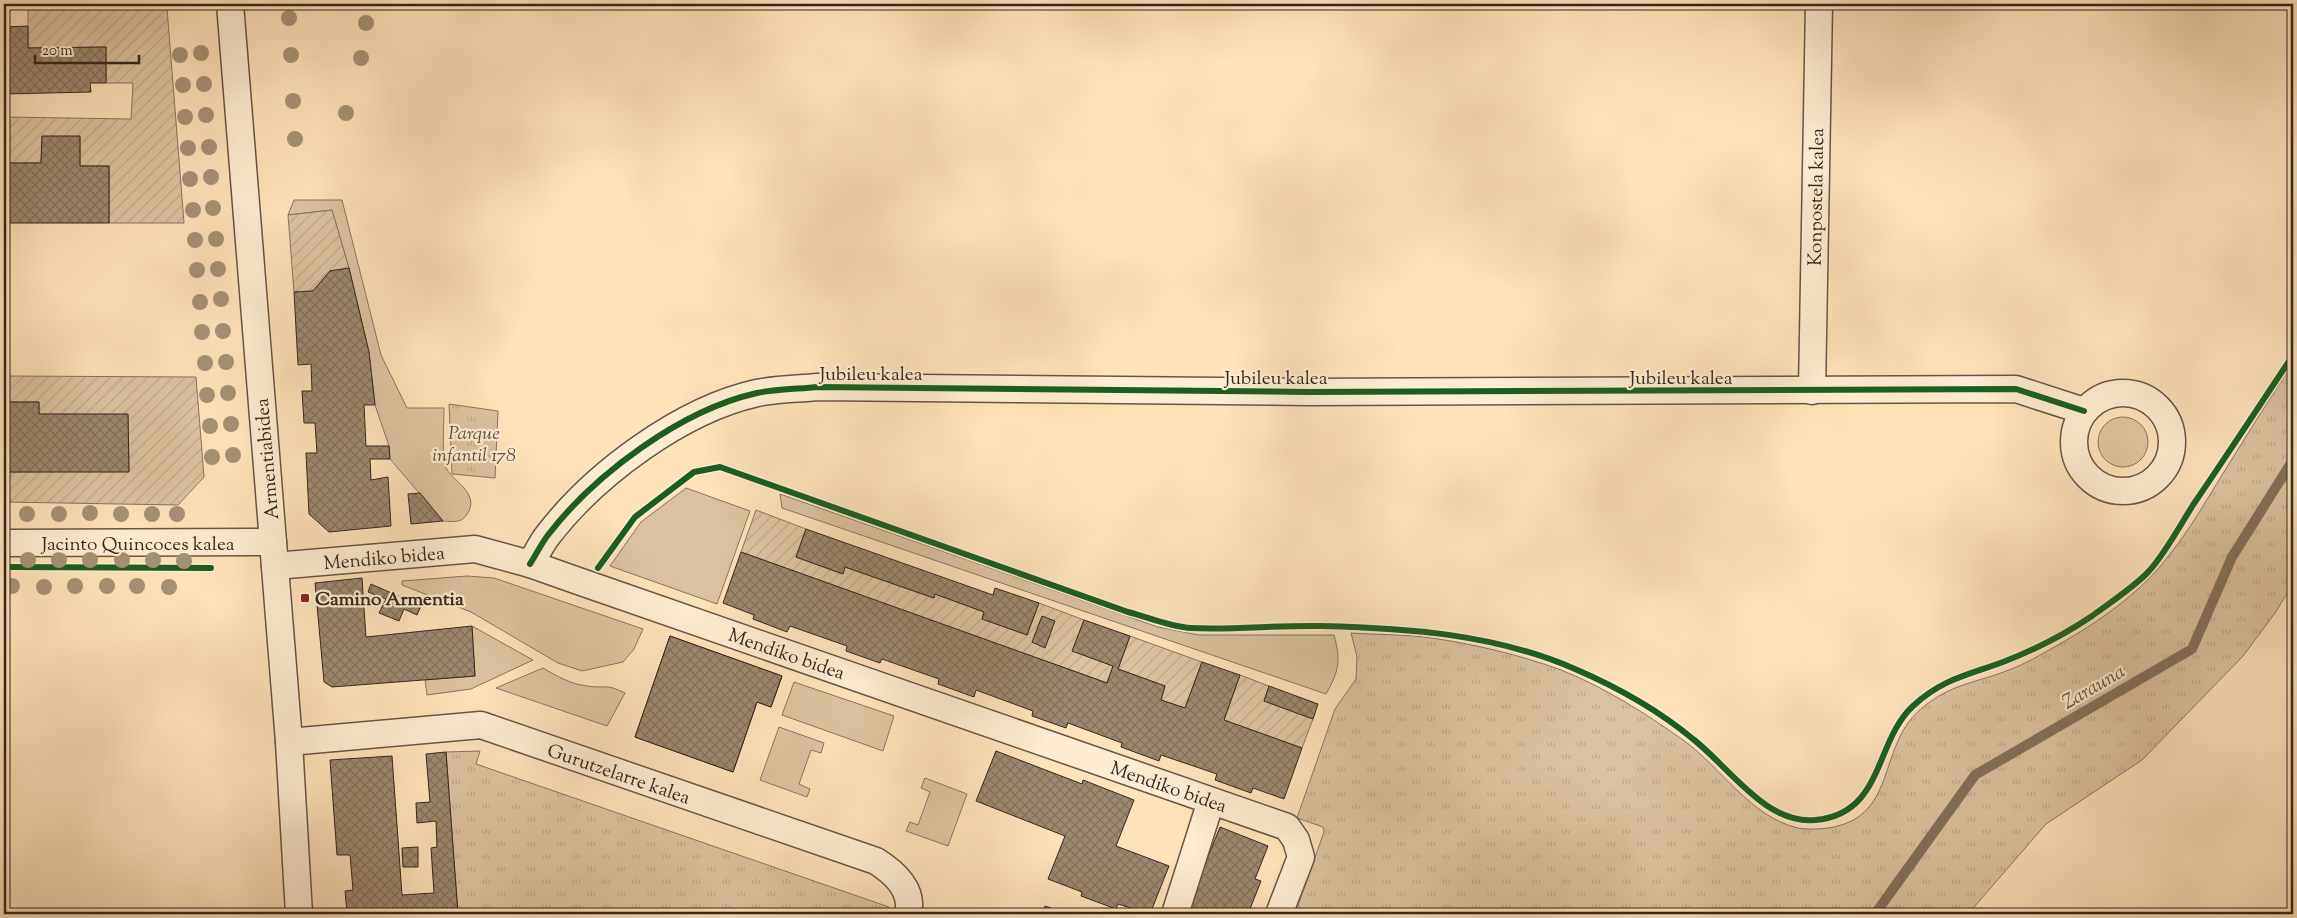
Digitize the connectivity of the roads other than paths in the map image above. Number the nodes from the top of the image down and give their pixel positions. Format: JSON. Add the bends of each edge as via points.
{"nodes":[{"id":1,"x":230,"y":4,"type":"edge"},
{"id":2,"x":1819,"y":4,"type":"edge"},
{"id":3,"x":1812,"y":391,"type":"junction"},
{"id":4,"x":2084,"y":411,"type":"dead end"},
{"id":5,"x":4,"y":542,"type":"edge"},
{"id":6,"x":274,"y":554,"type":"junction"},
{"id":7,"x":530,"y":564,"type":"junction"},
{"id":8,"x":289,"y":742,"type":"junction"},
{"id":9,"x":1211,"y":801,"type":"junction"},
{"id":10,"x":299,"y":914,"type":"edge"},
{"id":11,"x":908,"y":914,"type":"edge"},
{"id":12,"x":1175,"y":914,"type":"edge"},
{"id":13,"x":1279,"y":914,"type":"edge"}],
"edges":[{"from":1,"to":6,"type":"street","name":"Armentiabidea"},
{"from":2,"to":3,"type":"street","name":"Konpostela kalea"},
{"from":3,"to":4,"type":"street","name":"Jubileu kalea","via":[[2016,389]]},
{"from":3,"to":7,"type":"street","name":"Jubileu kalea","via":[[1309,392],[818,387],[758,393],[689,417],[662,433],[610,472],[574,506],[547,535]]},
{"from":5,"to":6,"type":"street","name":"Jacinto Quincoces kalea"},
{"from":6,"to":7,"type":"street","name":"Mendiko bidea","via":[[475,549]]},
{"from":6,"to":8,"type":"street","name":"Armentiabidea"},
{"from":7,"to":9,"type":"street","name":"Mendiko bidea"},
{"from":8,"to":10,"type":"street","name":"Armentiabidea"},
{"from":8,"to":11,"type":"street","name":"Gurutzelarre kalea","via":[[481,725],[876,861],[893,872],[906,889]]},
{"from":9,"to":12,"type":"street"},
{"from":9,"to":13,"type":"street","name":"Mendiko bidea","via":[[1287,827],[1296,840],[1301,857]]}]}
